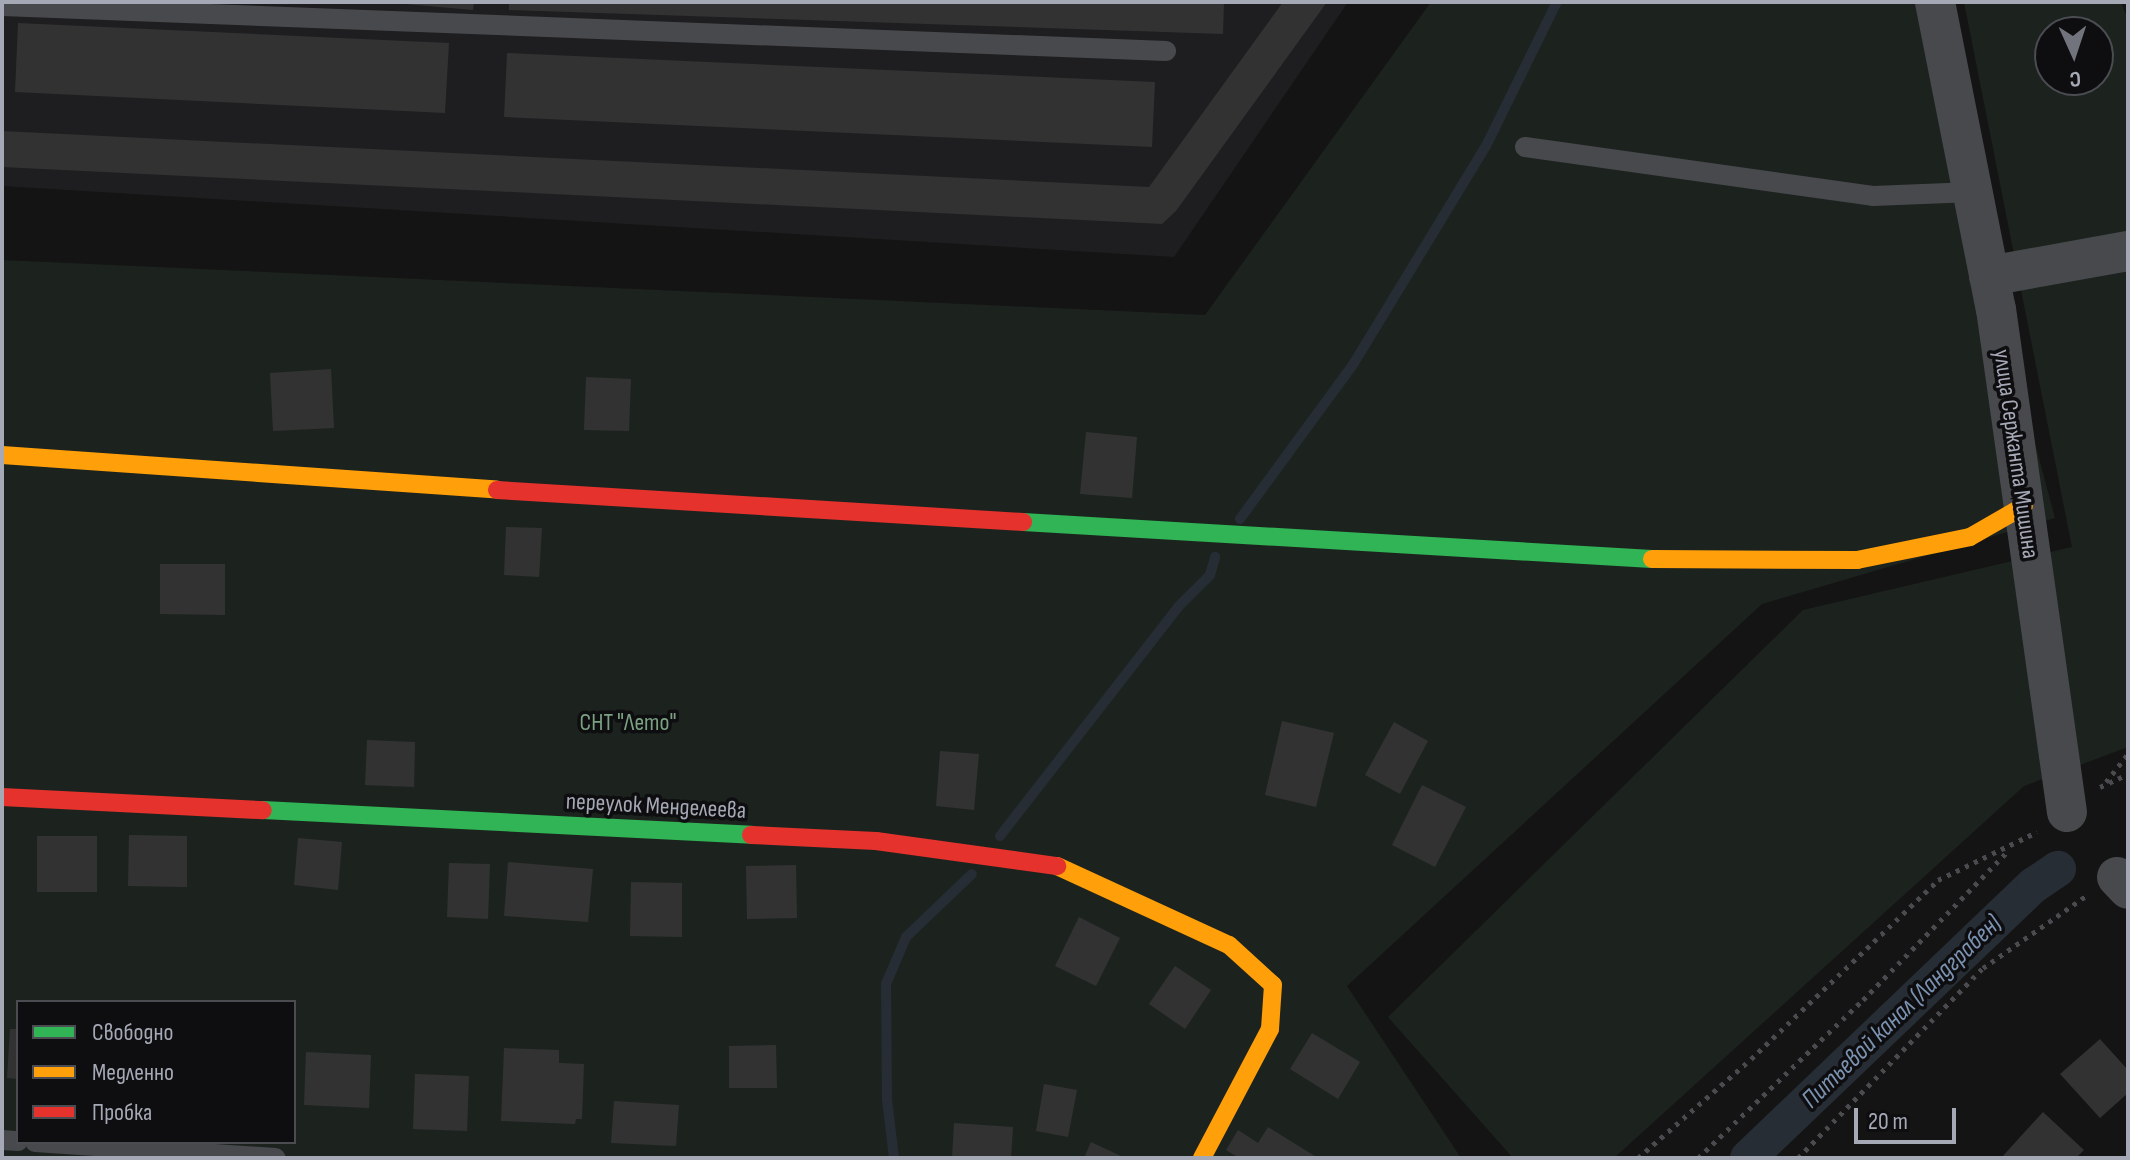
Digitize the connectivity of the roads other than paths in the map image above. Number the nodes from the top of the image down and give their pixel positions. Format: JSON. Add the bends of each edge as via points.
{"nodes":[{"id":1,"x":1935,"y":2,"type":"edge"},
{"id":2,"x":3,"y":5,"type":"edge"},
{"id":3,"x":1166,"y":51,"type":"dead end"},
{"id":4,"x":1525,"y":147,"type":"dead end"},
{"id":5,"x":1973,"y":192,"type":"junction"},
{"id":6,"x":2128,"y":251,"type":"edge"},
{"id":7,"x":1989,"y":276,"type":"junction"},
{"id":8,"x":2,"y":455,"type":"edge"},
{"id":9,"x":2024,"y":506,"type":"junction"},
{"id":10,"x":2,"y":797,"type":"edge"},
{"id":11,"x":2067,"y":812,"type":"dead end"},
{"id":12,"x":65,"y":1144,"type":"edge"},
{"id":13,"x":275,"y":1158,"type":"edge"},
{"id":14,"x":1202,"y":1158,"type":"edge"}],
"edges":[{"from":1,"to":5,"type":"street","name":"улица Сержанта Мишина"},
{"from":2,"to":3,"type":"lane"},
{"from":4,"to":5,"type":"lane","via":[[1873,196]]},
{"from":5,"to":7,"type":"street","name":"улица Сержанта Мишина"},
{"from":6,"to":7,"type":"street"},
{"from":7,"to":9,"type":"street","name":"улица Сержанта Мишина"},
{"from":8,"to":9,"type":"street","via":[[373,483],[1686,561],[1857,560],[1970,537]]},
{"from":9,"to":11,"type":"street","name":"улица Сержанта Мишина"},
{"from":10,"to":14,"type":"street","name":"переулок Менделеева","via":[[876,841],[1048,862],[1229,945],[1273,985],[1270,1029]]},
{"from":12,"to":13,"type":"lane"}]}
